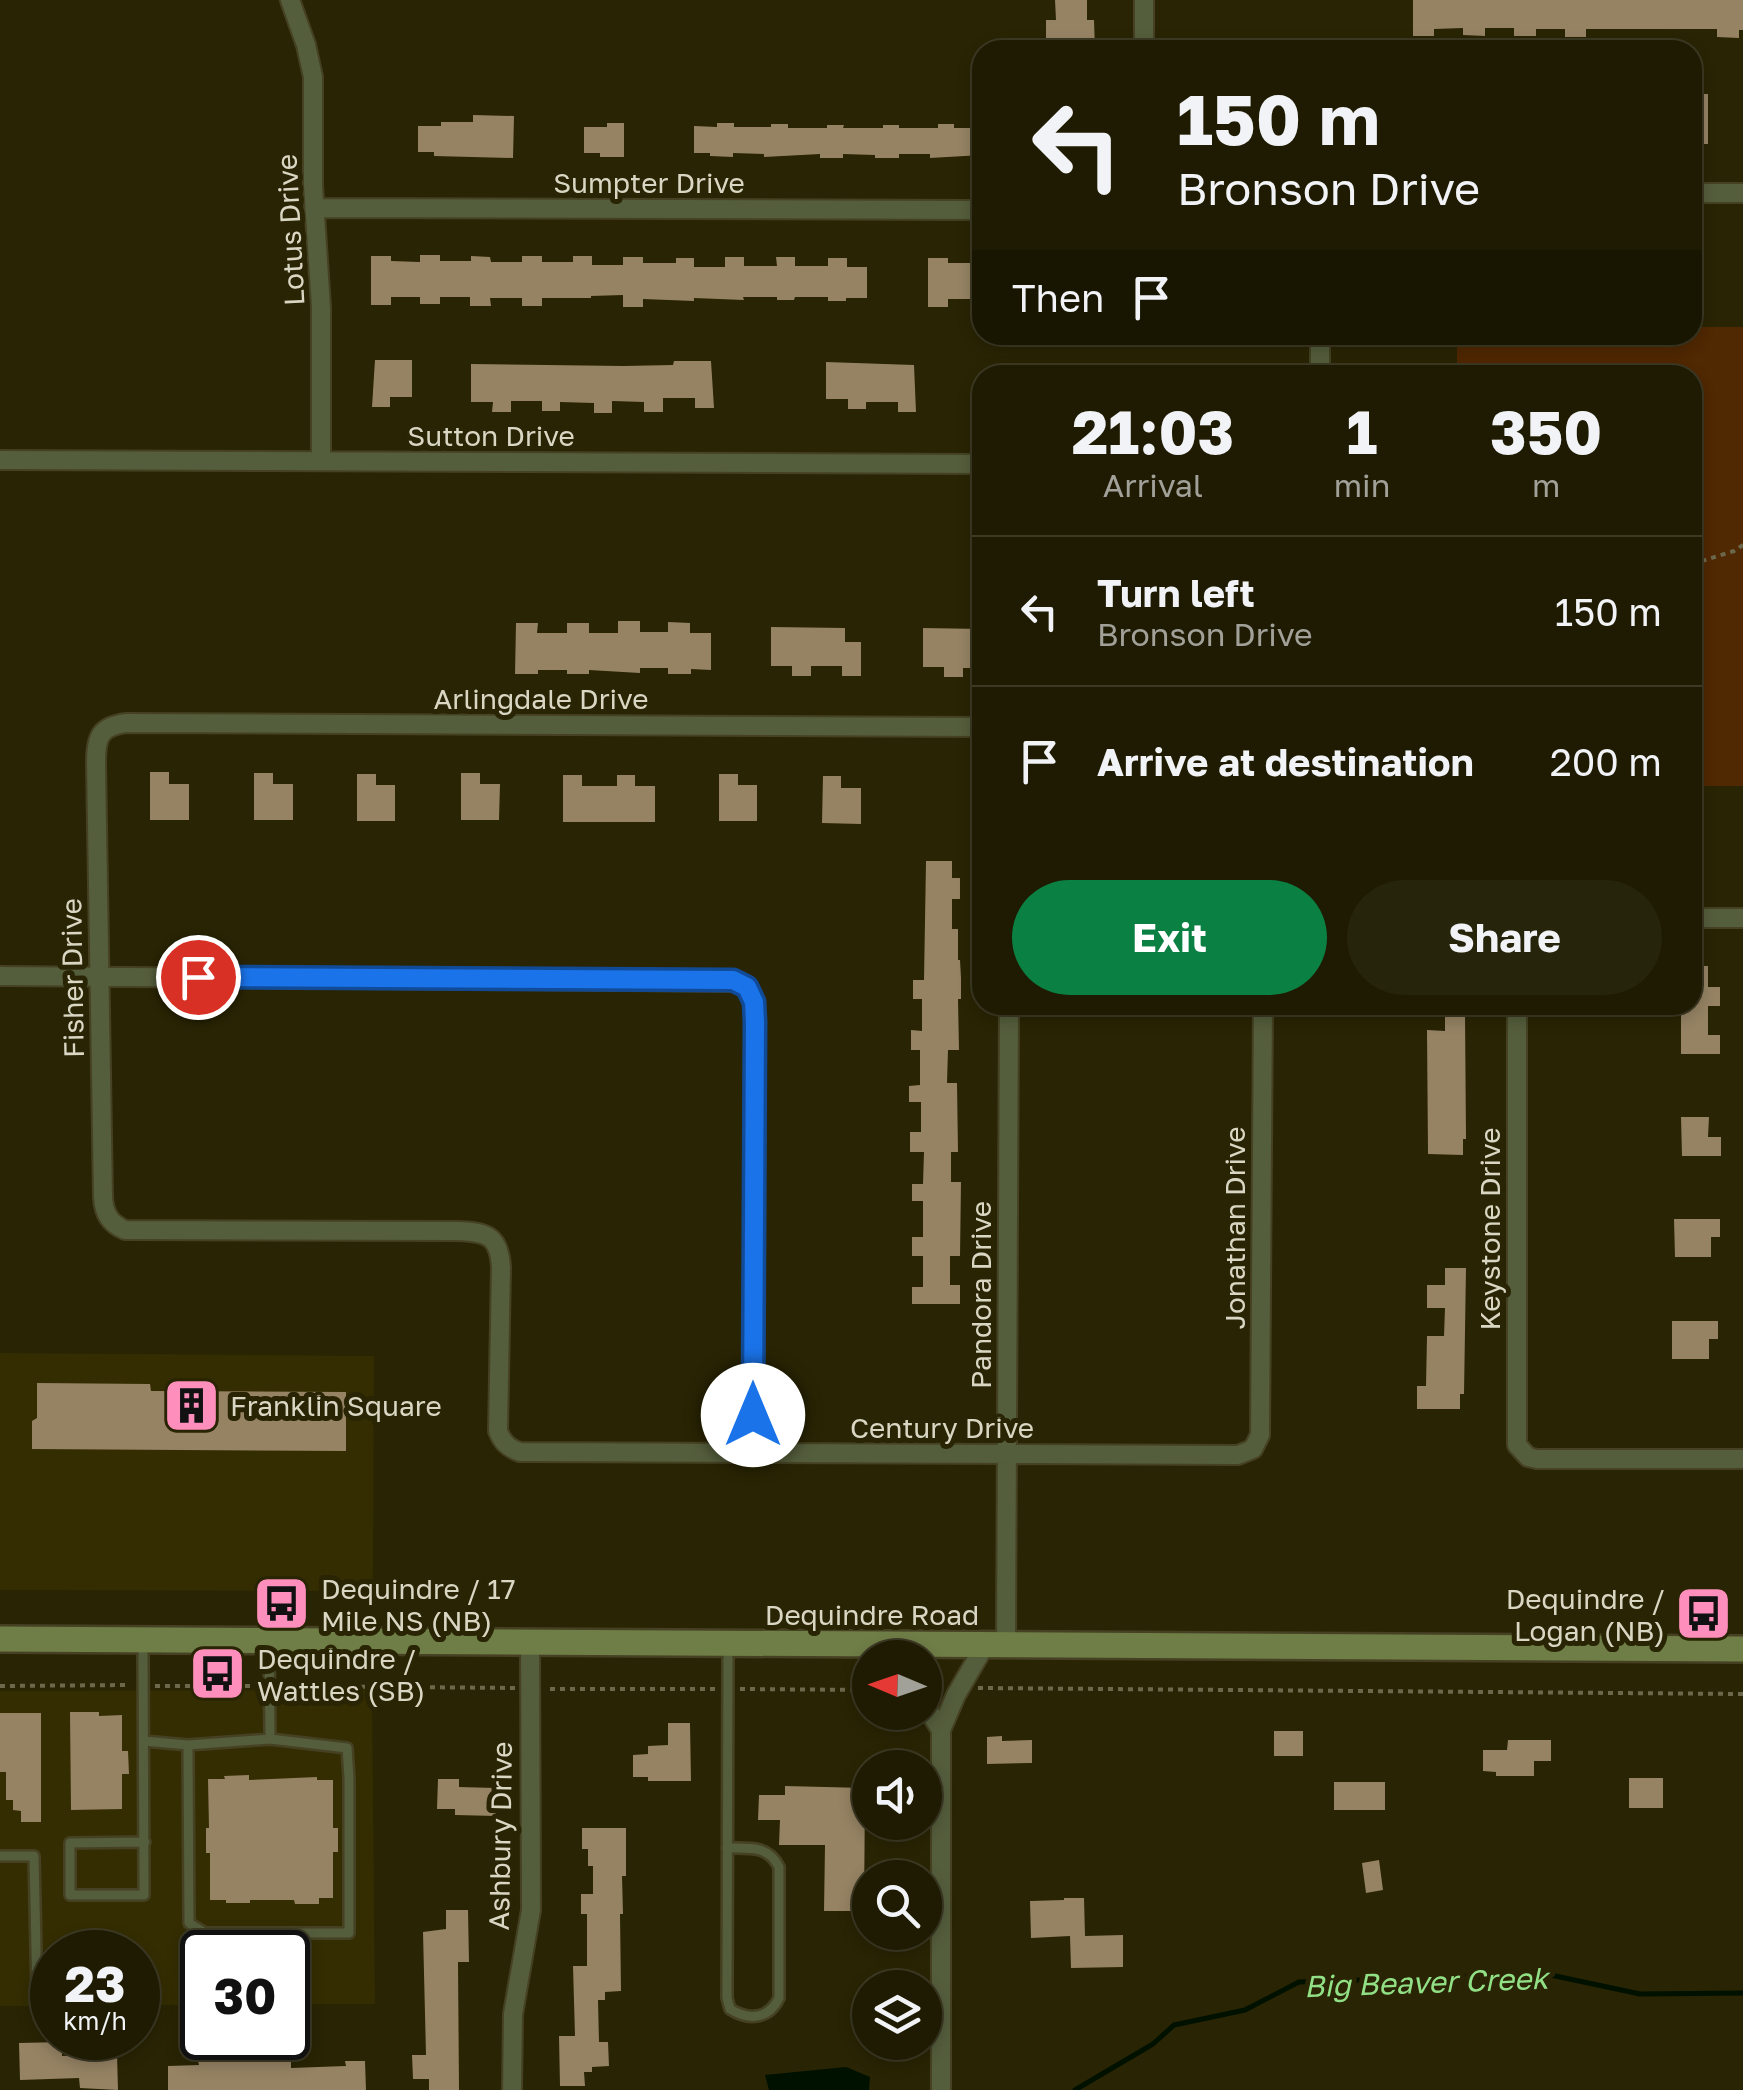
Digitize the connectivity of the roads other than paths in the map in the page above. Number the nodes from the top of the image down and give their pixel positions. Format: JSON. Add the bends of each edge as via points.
{"nodes":[{"id":1,"x":290,"y":0,"type":"edge"},
{"id":2,"x":1144,"y":0,"type":"edge"},
{"id":3,"x":1144,"y":40,"type":"edge"},
{"id":4,"x":1702,"y":193,"type":"edge"},
{"id":5,"x":1743,"y":193,"type":"edge"},
{"id":6,"x":314,"y":208,"type":"junction"},
{"id":7,"x":972,"y":210,"type":"edge"},
{"id":8,"x":0,"y":460,"type":"edge"},
{"id":9,"x":321,"y":462,"type":"junction"},
{"id":10,"x":972,"y":464,"type":"edge"},
{"id":11,"x":972,"y":727,"type":"edge"},
{"id":12,"x":102,"y":732,"type":"joint"},
{"id":13,"x":1702,"y":918,"type":"edge"},
{"id":14,"x":1743,"y":918,"type":"edge"},
{"id":15,"x":0,"y":976,"type":"edge"},
{"id":16,"x":100,"y":976,"type":"junction"},
{"id":17,"x":1010,"y":1015,"type":"edge"},
{"id":18,"x":1262,"y":1015,"type":"edge"},
{"id":19,"x":1517,"y":1015,"type":"edge"},
{"id":20,"x":111,"y":1222,"type":"joint"},
{"id":21,"x":1252,"y":1449,"type":"joint"},
{"id":22,"x":752,"y":1454,"type":"junction"},
{"id":23,"x":1007,"y":1455,"type":"junction"},
{"id":24,"x":1743,"y":1459,"type":"edge"},
{"id":25,"x":0,"y":1639,"type":"edge"},
{"id":26,"x":143,"y":1640,"type":"junction"},
{"id":27,"x":268,"y":1640,"type":"junction"},
{"id":28,"x":530,"y":1642,"type":"junction"},
{"id":29,"x":728,"y":1643,"type":"junction"},
{"id":30,"x":996,"y":1645,"type":"junction"},
{"id":31,"x":942,"y":1648,"type":"edge"},
{"id":32,"x":1743,"y":1648,"type":"edge"},
{"id":33,"x":852,"y":1649,"type":"edge"},
{"id":34,"x":942,"y":1728,"type":"edge"},
{"id":35,"x":941,"y":1730,"type":"edge"},
{"id":36,"x":270,"y":1739,"type":"junction"},
{"id":37,"x":144,"y":1741,"type":"junction"},
{"id":38,"x":188,"y":1745,"type":"junction"},
{"id":39,"x":145,"y":1842,"type":"junction"},
{"id":40,"x":727,"y":1848,"type":"junction"},
{"id":41,"x":0,"y":1856,"type":"edge"},
{"id":42,"x":36,"y":1930,"type":"edge"},
{"id":43,"x":512,"y":2090,"type":"edge"},
{"id":44,"x":942,"y":2090,"type":"edge"}],
"edges":[{"from":1,"to":6,"type":"street","name":"Lotus Drive","via":[[313,77]]},
{"from":2,"to":3,"type":"street"},
{"from":4,"to":5,"type":"street"},
{"from":6,"to":7,"type":"street","name":"Sumpter Drive"},
{"from":6,"to":9,"type":"street","name":"Lotus Drive"},
{"from":8,"to":9,"type":"street","name":"Sutton Drive"},
{"from":9,"to":10,"type":"street","name":"Sutton Drive"},
{"from":11,"to":12,"type":"street","name":"Arlingdale Drive","via":[[127,723]]},
{"from":12,"to":16,"type":"street","name":"Fisher Drive","via":[[96,745]]},
{"from":13,"to":14,"type":"street"},
{"from":15,"to":16,"type":"street"},
{"from":16,"to":20,"type":"street","name":"Fisher Drive","via":[[103,1196]]},
{"from":16,"to":22,"type":"street","via":[[733,980],[747,987],[755,1022]]},
{"from":17,"to":23,"type":"street","name":"Pandora Drive"},
{"from":18,"to":21,"type":"street","name":"Jonathan Drive","via":[[1260,1435]]},
{"from":19,"to":24,"type":"street","name":"Keystone Drive","via":[[1515,1436],[1521,1451],[1537,1458]]},
{"from":20,"to":22,"type":"street","name":"Century Drive","via":[[125,1230],[488,1235],[500,1254],[498,1430],[510,1448]]},
{"from":21,"to":23,"type":"street","name":"Century Drive","via":[[1238,1456]]},
{"from":22,"to":23,"type":"street","name":"Century Drive"},
{"from":23,"to":30,"type":"street","name":"Pandora Drive"},
{"from":25,"to":26,"type":"main road","name":"Dequindre Road"},
{"from":26,"to":27,"type":"main road","name":"Dequindre Road"},
{"from":26,"to":37,"type":"lane"},
{"from":27,"to":28,"type":"main road","name":"Dequindre Road"},
{"from":27,"to":36,"type":"lane"},
{"from":28,"to":29,"type":"main road","name":"Dequindre Road"},
{"from":28,"to":43,"type":"street","name":"Ashbury Drive","via":[[531,1910],[513,2014]]},
{"from":29,"to":33,"type":"main road","name":"Dequindre Road"},
{"from":29,"to":40,"type":"lane"},
{"from":30,"to":31,"type":"main road","name":"Dequindre Road"},
{"from":30,"to":32,"type":"main road","name":"Dequindre Road"},
{"from":30,"to":34,"type":"street","via":[[959,1689]]},
{"from":35,"to":44,"type":"street"},
{"from":36,"to":38,"type":"lane"},
{"from":36,"to":38,"type":"lane","via":[[347,1748],[349,1933],[205,1933],[189,1924]]},
{"from":37,"to":38,"type":"lane"},
{"from":37,"to":39,"type":"lane"},
{"from":39,"to":39,"type":"lane","via":[[70,1842],[70,1895],[144,1896]]},
{"from":40,"to":40,"type":"lane","via":[[726,1998],[738,2014],[762,2016],[779,1998],[779,1867],[760,1848]]},
{"from":41,"to":42,"type":"lane","via":[[34,1856]]}]}
